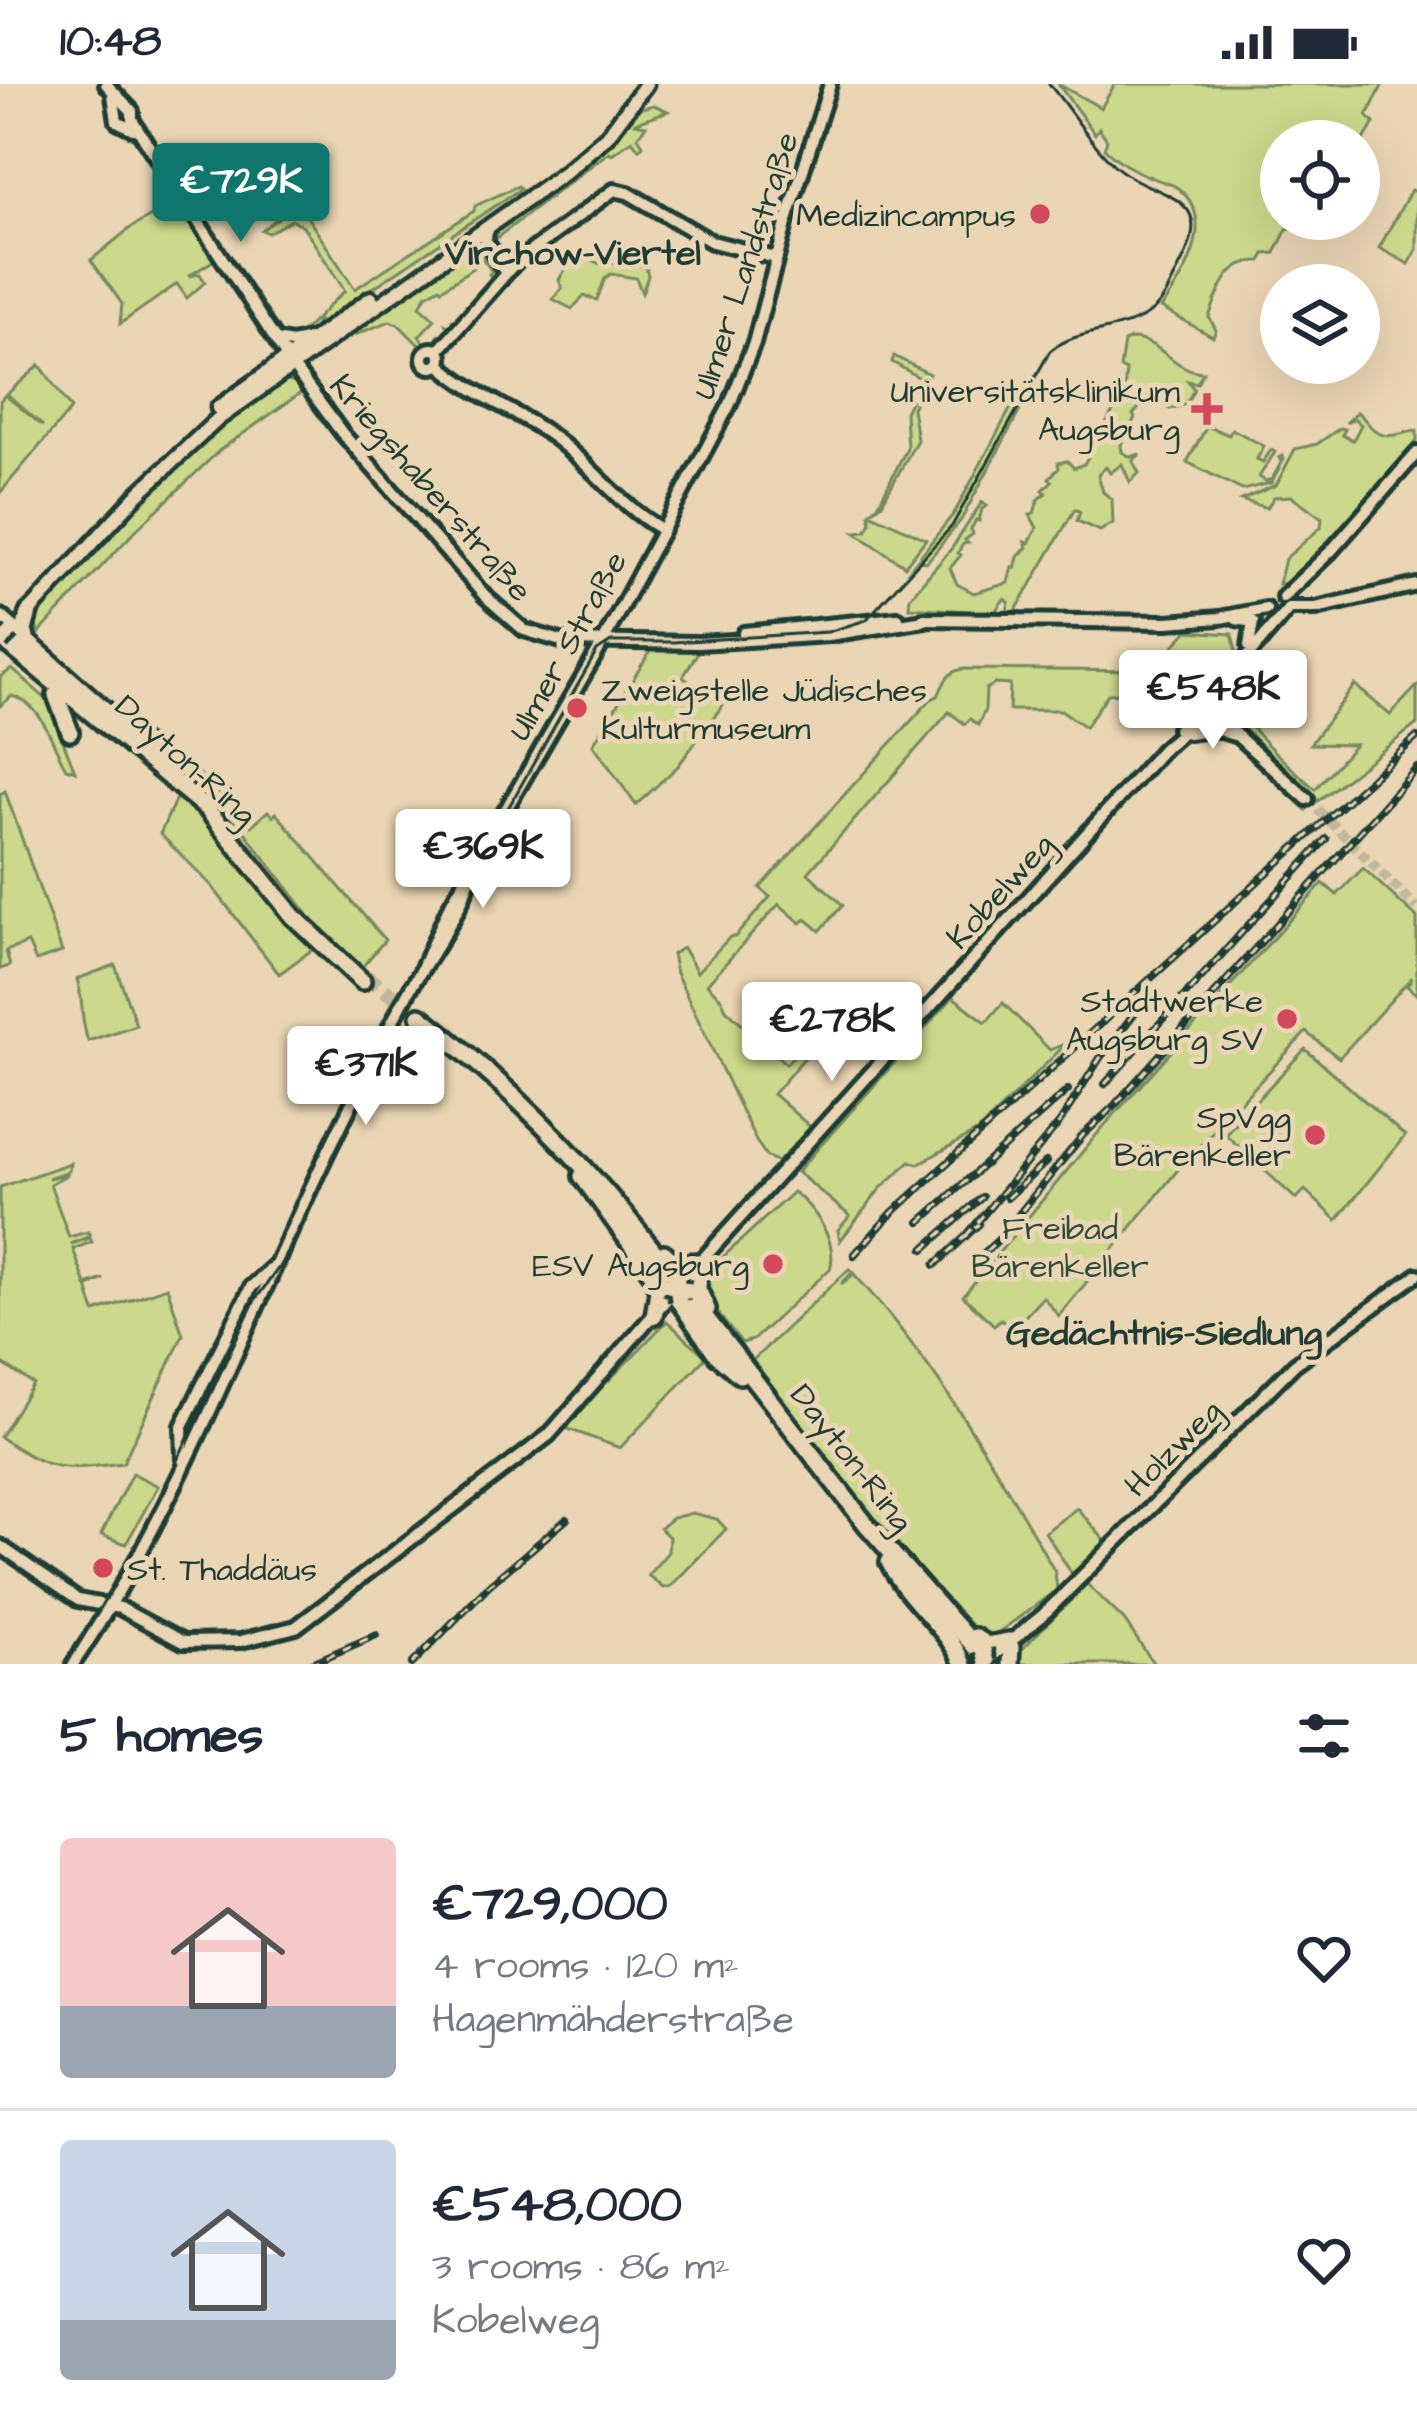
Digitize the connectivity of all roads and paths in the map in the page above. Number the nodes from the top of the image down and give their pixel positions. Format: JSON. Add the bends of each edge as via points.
{"nodes":[{"id":1,"x":637,"y":84,"type":"edge"},
{"id":2,"x":646,"y":84,"type":"edge"},
{"id":3,"x":830,"y":84,"type":"edge"},
{"id":4,"x":110,"y":89,"type":"edge"},
{"id":5,"x":489,"y":227,"type":"junction"},
{"id":6,"x":460,"y":247,"type":"junction"},
{"id":7,"x":493,"y":255,"type":"junction"},
{"id":8,"x":776,"y":258,"type":"junction"},
{"id":9,"x":505,"y":272,"type":"junction"},
{"id":10,"x":310,"y":339,"type":"junction"},
{"id":11,"x":276,"y":340,"type":"junction"},
{"id":12,"x":306,"y":354,"type":"junction"},
{"id":13,"x":289,"y":360,"type":"junction"},
{"id":14,"x":271,"y":367,"type":"junction"},
{"id":15,"x":302,"y":379,"type":"junction"},
{"id":16,"x":266,"y":381,"type":"junction"},
{"id":17,"x":1417,"y":453,"type":"edge"},
{"id":18,"x":701,"y":459,"type":"joint"},
{"id":19,"x":661,"y":529,"type":"junction"},
{"id":20,"x":1417,"y":585,"type":"edge"},
{"id":21,"x":1286,"y":603,"type":"junction"},
{"id":22,"x":29,"y":607,"type":"junction"},
{"id":23,"x":1269,"y":611,"type":"junction"},
{"id":24,"x":1220,"y":618,"type":"junction"},
{"id":25,"x":6,"y":635,"type":"edge"},
{"id":26,"x":602,"y":642,"type":"junction"},
{"id":27,"x":1249,"y":646,"type":"junction"},
{"id":28,"x":1228,"y":673,"type":"junction"},
{"id":29,"x":1218,"y":700,"type":"junction"},
{"id":30,"x":1205,"y":715,"type":"junction"},
{"id":31,"x":1224,"y":718,"type":"junction"},
{"id":32,"x":1174,"y":736,"type":"junction"},
{"id":33,"x":1253,"y":748,"type":"junction"},
{"id":34,"x":182,"y":786,"type":"junction"},
{"id":35,"x":1307,"y":799,"type":"tunnel mouth"},
{"id":36,"x":580,"y":1166,"type":"junction"},
{"id":37,"x":699,"y":1262,"type":"junction"},
{"id":38,"x":274,"y":1268,"type":"junction"},
{"id":39,"x":1417,"y":1275,"type":"edge"},
{"id":40,"x":677,"y":1286,"type":"junction"},
{"id":41,"x":654,"y":1316,"type":"junction"},
{"id":42,"x":198,"y":1433,"type":"junction"},
{"id":43,"x":182,"y":1443,"type":"junction"},
{"id":44,"x":182,"y":1464,"type":"junction"},
{"id":45,"x":0,"y":1546,"type":"edge"},
{"id":46,"x":82,"y":1602,"type":"junction"},
{"id":47,"x":108,"y":1606,"type":"junction"},
{"id":48,"x":95,"y":1628,"type":"junction"},
{"id":49,"x":986,"y":1658,"type":"edge"},
{"id":50,"x":76,"y":1661,"type":"edge"}],
"edges":[{"from":1,"to":10,"type":"main road","via":[[558,169]]},
{"from":2,"to":5,"type":"main road","via":[[592,151]]},
{"from":3,"to":8,"type":"street","name":"Ulmer Landstraße"},
{"from":4,"to":11,"type":"street","name":"Kriegshaberstraße","via":[[121,107],[117,121],[130,122],[144,140]]},
{"from":5,"to":6,"type":"main road"},
{"from":5,"to":7,"type":"street"},
{"from":6,"to":7,"type":"street","via":[[476,244]]},
{"from":6,"to":12,"type":"main road"},
{"from":7,"to":9,"type":"street"},
{"from":8,"to":9,"type":"street","via":[[711,241],[614,190]]},
{"from":8,"to":18,"type":"street","name":"Ulmer Landstraße","via":[[742,378]]},
{"from":9,"to":19,"type":"street","via":[[439,357],[463,383],[551,435]]},
{"from":10,"to":11,"type":"street"},
{"from":10,"to":13,"type":"main road"},
{"from":11,"to":13,"type":"street","name":"Kriegshaberstraße"},
{"from":11,"to":14,"type":"street"},
{"from":12,"to":13,"type":"main road"},
{"from":12,"to":15,"type":"street"},
{"from":13,"to":14,"type":"main road"},
{"from":13,"to":15,"type":"street","name":"Kriegshaberstraße"},
{"from":13,"to":16,"type":"main road"},
{"from":14,"to":22,"type":"main road","via":[[170,451]]},
{"from":15,"to":16,"type":"street"},
{"from":15,"to":26,"type":"street","name":"Kriegshaberstraße","via":[[502,613],[544,638]]},
{"from":16,"to":22,"type":"main road","via":[[175,457]]},
{"from":17,"to":21,"type":"street"},
{"from":18,"to":19,"type":"street","name":"Ulmer Straße"},
{"from":19,"to":26,"type":"street","name":"Ulmer Straße"},
{"from":20,"to":21,"type":"street","name":"Kriegshaberstraße","via":[[1316,608]]},
{"from":21,"to":23,"type":"street","name":"Kriegshaberstraße","via":[[1272,597]]},
{"from":21,"to":23,"type":"street","via":[[1287,615]]},
{"from":22,"to":25,"type":"highway"},
{"from":22,"to":25,"type":"highway","via":[[24,630]]},
{"from":23,"to":24,"type":"street","name":"Kriegshaberstraße"},
{"from":23,"to":27,"type":"street"},
{"from":23,"to":29,"type":"street"},
{"from":24,"to":26,"type":"street","name":"Kriegshaberstraße","via":[[925,620],[829,635]]},
{"from":24,"to":27,"type":"street","via":[[1251,620]]},
{"from":25,"to":34,"type":"highway","name":"Dayton-Ring"},
{"from":25,"to":34,"type":"highway","via":[[19,662],[56,695],[70,731],[75,718],[87,719]]},
{"from":25,"to":34,"type":"highway","name":"Dayton-Ring","via":[[116,716],[223,815],[364,979],[315,940]]},
{"from":26,"to":38,"type":"street","name":"Ulmer Straße","via":[[478,857]]},
{"from":27,"to":28,"type":"street"},
{"from":28,"to":29,"type":"street"},
{"from":28,"to":32,"type":"street"},
{"from":29,"to":30,"type":"street","via":[[1205,705]]},
{"from":29,"to":31,"type":"street","via":[[1227,707]]},
{"from":30,"to":31,"type":"street"},
{"from":30,"to":32,"type":"street","name":"Kobelweg"},
{"from":31,"to":33,"type":"street"},
{"from":32,"to":33,"type":"street","via":[[1215,729]]},
{"from":32,"to":37,"type":"street","name":"Kobelweg"},
{"from":33,"to":35,"type":"street"},
{"from":36,"to":36,"type":"highway","via":[[496,1088],[418,1018],[501,1083],[518,1075],[516,1097]]},
{"from":36,"to":40,"type":"highway","name":"Dayton-Ring"},
{"from":37,"to":40,"type":"highway"},
{"from":37,"to":40,"type":"highway"},
{"from":38,"to":42,"type":"street","name":"Ulmer Straße"},
{"from":38,"to":43,"type":"street","name":"Ulmer Straße","via":[[251,1287],[179,1431]]},
{"from":39,"to":49,"type":"street","name":"Holzweg","via":[[1295,1364],[1032,1625]]},
{"from":40,"to":41,"type":"highway","via":[[672,1310]]},
{"from":40,"to":41,"type":"highway","via":[[658,1291]]},
{"from":40,"to":49,"type":"highway","name":"Dayton-Ring","via":[[717,1355],[742,1371],[890,1558],[906,1592]]},
{"from":41,"to":47,"type":"street","via":[[549,1435],[302,1624],[197,1644]]},
{"from":42,"to":43,"type":"street"},
{"from":42,"to":44,"type":"street","name":"Ulmer Straße"},
{"from":43,"to":44,"type":"street","name":"Ulmer Straße"},
{"from":44,"to":47,"type":"street","name":"Ulmer Straße"},
{"from":45,"to":46,"type":"street"},
{"from":46,"to":47,"type":"street"},
{"from":46,"to":48,"type":"street"},
{"from":47,"to":48,"type":"street","name":"Ulmer Straße"},
{"from":48,"to":50,"type":"street","name":"Ulmer Straße"}]}
